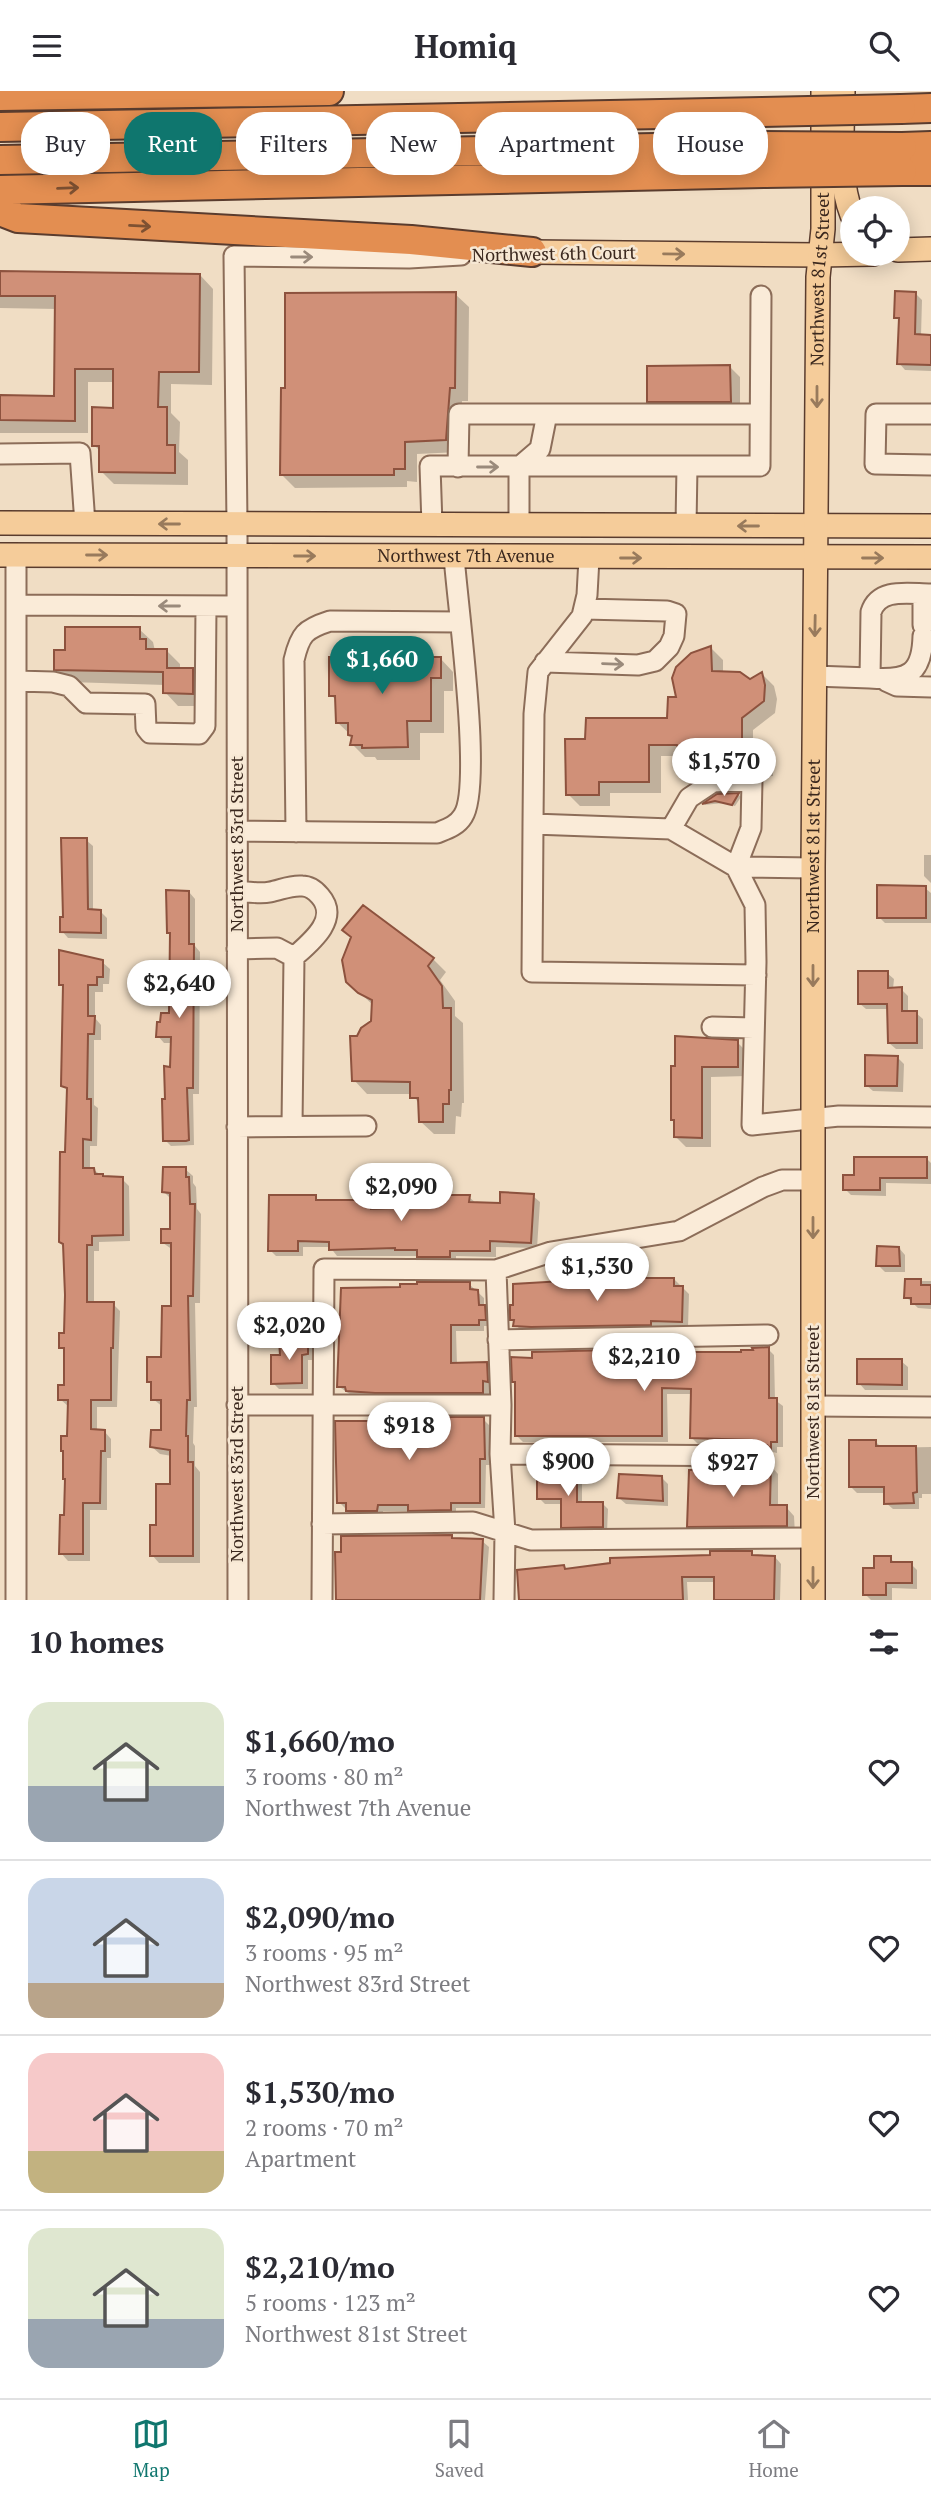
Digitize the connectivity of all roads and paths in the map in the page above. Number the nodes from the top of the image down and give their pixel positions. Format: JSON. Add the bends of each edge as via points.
{"nodes":[{"id":1,"x":328,"y":91,"type":"edge"},
{"id":2,"x":823,"y":91,"type":"edge"},
{"id":3,"x":843,"y":91,"type":"edge"},
{"id":4,"x":9,"y":94,"type":"edge"},
{"id":5,"x":931,"y":108,"type":"edge"},
{"id":6,"x":0,"y":127,"type":"edge"},
{"id":7,"x":931,"y":146,"type":"edge"},
{"id":8,"x":653,"y":159,"type":"edge"},
{"id":9,"x":768,"y":159,"type":"edge"},
{"id":10,"x":902,"y":159,"type":"junction"},
{"id":11,"x":0,"y":160,"type":"edge"},
{"id":12,"x":653,"y":163,"type":"edge"},
{"id":13,"x":931,"y":171,"type":"edge"},
{"id":14,"x":0,"y":190,"type":"edge"},
{"id":15,"x":846,"y":196,"type":"edge"},
{"id":16,"x":0,"y":211,"type":"edge"},
{"id":17,"x":910,"y":249,"type":"edge"},
{"id":18,"x":931,"y":249,"type":"edge"},
{"id":19,"x":532,"y":252,"type":"junction"},
{"id":20,"x":820,"y":255,"type":"junction"},
{"id":21,"x":840,"y":255,"type":"edge"},
{"id":22,"x":234,"y":256,"type":"joint"},
{"id":23,"x":761,"y":296,"type":"dead end"},
{"id":24,"x":547,"y":414,"type":"junction"},
{"id":25,"x":760,"y":414,"type":"junction"},
{"id":26,"x":931,"y":414,"type":"edge"},
{"id":27,"x":0,"y":454,"type":"edge"},
{"id":28,"x":931,"y":465,"type":"edge"},
{"id":29,"x":687,"y":466,"type":"junction"},
{"id":30,"x":458,"y":467,"type":"junction"},
{"id":31,"x":519,"y":467,"type":"junction"},
{"id":32,"x":0,"y":523,"type":"edge"},
{"id":33,"x":85,"y":524,"type":"junction"},
{"id":34,"x":237,"y":524,"type":"junction"},
{"id":35,"x":432,"y":525,"type":"junction"},
{"id":36,"x":519,"y":525,"type":"junction"},
{"id":37,"x":686,"y":526,"type":"junction"},
{"id":38,"x":816,"y":526,"type":"junction"},
{"id":39,"x":931,"y":526,"type":"edge"},
{"id":40,"x":8,"y":555,"type":"edge"},
{"id":41,"x":237,"y":555,"type":"junction"},
{"id":42,"x":454,"y":556,"type":"junction"},
{"id":43,"x":931,"y":557,"type":"edge"},
{"id":44,"x":589,"y":558,"type":"junction"},
{"id":45,"x":816,"y":558,"type":"junction"},
{"id":46,"x":927,"y":594,"type":"edge"},
{"id":47,"x":16,"y":605,"type":"junction"},
{"id":48,"x":206,"y":606,"type":"junction"},
{"id":49,"x":237,"y":606,"type":"junction"},
{"id":50,"x":584,"y":609,"type":"junction"},
{"id":51,"x":459,"y":621,"type":"junction"},
{"id":52,"x":545,"y":662,"type":"junction"},
{"id":53,"x":814,"y":676,"type":"junction"},
{"id":54,"x":876,"y":678,"type":"junction"},
{"id":55,"x":16,"y":681,"type":"junction"},
{"id":56,"x":931,"y":687,"type":"edge"},
{"id":57,"x":8,"y":726,"type":"edge"},
{"id":58,"x":533,"y":824,"type":"junction"},
{"id":59,"x":671,"y":829,"type":"junction"},
{"id":60,"x":237,"y":831,"type":"junction"},
{"id":61,"x":296,"y":832,"type":"junction"},
{"id":62,"x":736,"y":867,"type":"junction"},
{"id":63,"x":813,"y":868,"type":"junction"},
{"id":64,"x":237,"y":891,"type":"junction"},
{"id":65,"x":237,"y":949,"type":"junction"},
{"id":66,"x":294,"y":957,"type":"junction"},
{"id":67,"x":756,"y":975,"type":"junction"},
{"id":68,"x":712,"y":1027,"type":"dead end"},
{"id":69,"x":754,"y":1028,"type":"junction"},
{"id":70,"x":931,"y":1117,"type":"edge"},
{"id":71,"x":814,"y":1120,"type":"junction"},
{"id":72,"x":292,"y":1126,"type":"junction"},
{"id":73,"x":366,"y":1126,"type":"dead end"},
{"id":74,"x":237,"y":1127,"type":"junction"},
{"id":75,"x":813,"y":1180,"type":"junction"},
{"id":76,"x":496,"y":1270,"type":"junction"},
{"id":77,"x":768,"y":1335,"type":"dead end"},
{"id":78,"x":498,"y":1340,"type":"junction"},
{"id":79,"x":237,"y":1405,"type":"junction"},
{"id":80,"x":501,"y":1405,"type":"junction"},
{"id":81,"x":813,"y":1406,"type":"junction"},
{"id":82,"x":325,"y":1407,"type":"junction"},
{"id":83,"x":931,"y":1407,"type":"edge"},
{"id":84,"x":500,"y":1454,"type":"junction"},
{"id":85,"x":761,"y":1456,"type":"dead end"},
{"id":86,"x":322,"y":1524,"type":"junction"},
{"id":87,"x":505,"y":1532,"type":"junction"},
{"id":88,"x":813,"y":1538,"type":"junction"},
{"id":89,"x":16,"y":1600,"type":"edge"},
{"id":90,"x":238,"y":1600,"type":"edge"},
{"id":91,"x":322,"y":1600,"type":"edge"},
{"id":92,"x":504,"y":1600,"type":"edge"},
{"id":93,"x":813,"y":1600,"type":"edge"}],
"edges":[{"from":1,"to":4,"type":"highway"},
{"from":2,"to":20,"type":"main road","name":"Northwest 81st Street"},
{"from":3,"to":15,"type":"main road"},
{"from":5,"to":6,"type":"highway","bridge":true},
{"from":7,"to":10,"type":"highway"},
{"from":8,"to":11,"type":"highway"},
{"from":9,"to":10,"type":"highway","bridge":true},
{"from":10,"to":13,"type":"highway"},
{"from":14,"to":12,"type":"highway","one_way":true},
{"from":16,"to":19,"type":"highway","one_way":true,"via":[[18,218],[411,240]]},
{"from":17,"to":18,"type":"main road"},
{"from":19,"to":20,"type":"main road","name":"Northwest 6th Court","one_way":true},
{"from":22,"to":19,"type":"street","name":"Northwest 6th Court","one_way":true,"via":[[409,258]]},
{"from":20,"to":21,"type":"main road","name":"Northwest 6th Court"},
{"from":20,"to":38,"type":"main road","name":"Northwest 81st Street","one_way":true},
{"from":22,"to":34,"type":"street","name":"Northwest 83rd Street"},
{"from":23,"to":25,"type":"street"},
{"from":24,"to":25,"type":"street"},
{"from":24,"to":30,"type":"street","via":[[459,414]]},
{"from":24,"to":31,"type":"street","via":[[540,449]]},
{"from":25,"to":29,"type":"street","via":[[760,466]]},
{"from":26,"to":28,"type":"street","via":[[876,414],[875,464]]},
{"from":27,"to":33,"type":"street","via":[[80,453]]},
{"from":29,"to":31,"type":"street"},
{"from":29,"to":37,"type":"street"},
{"from":30,"to":31,"type":"street","one_way":true},
{"from":30,"to":35,"type":"street","via":[[429,466]]},
{"from":31,"to":36,"type":"street"},
{"from":32,"to":33,"type":"main road","name":"Northwest 7th Avenue"},
{"from":34,"to":33,"type":"main road","name":"Northwest 7th Avenue","one_way":true},
{"from":34,"to":35,"type":"main road","name":"Northwest 7th Avenue"},
{"from":34,"to":41,"type":"street","name":"Northwest 83rd Street"},
{"from":35,"to":36,"type":"main road","name":"Northwest 7th Avenue"},
{"from":36,"to":37,"type":"main road","name":"Northwest 7th Avenue"},
{"from":38,"to":37,"type":"main road","name":"Northwest 7th Avenue","one_way":true},
{"from":38,"to":39,"type":"main road","name":"Northwest 7th Avenue"},
{"from":38,"to":45,"type":"main road","name":"Northwest 81st Street"},
{"from":40,"to":41,"type":"main road","name":"Northwest 7th Avenue","one_way":true},
{"from":40,"to":47,"type":"street"},
{"from":41,"to":42,"type":"main road","name":"Northwest 7th Avenue","one_way":true},
{"from":41,"to":49,"type":"street","name":"Northwest 83rd Street"},
{"from":42,"to":44,"type":"main road","name":"Northwest 7th Avenue"},
{"from":42,"to":51,"type":"street"},
{"from":45,"to":43,"type":"main road","name":"Northwest 7th Avenue","one_way":true},
{"from":44,"to":45,"type":"main road","name":"Northwest 7th Avenue","one_way":true},
{"from":44,"to":50,"type":"street"},
{"from":45,"to":53,"type":"main road","name":"Northwest 81st Street","one_way":true},
{"from":46,"to":54,"type":"street","via":[[920,663],[901,676]]},
{"from":46,"to":54,"type":"street","via":[[885,595],[874,602]]},
{"from":48,"to":47,"type":"street","one_way":true},
{"from":47,"to":55,"type":"street"},
{"from":48,"to":49,"type":"street"},
{"from":48,"to":55,"type":"street","via":[[205,726],[199,734],[150,733],[145,705],[86,703],[69,687]]},
{"from":49,"to":60,"type":"street","name":"Northwest 83rd Street"},
{"from":50,"to":52,"type":"street"},
{"from":52,"to":50,"type":"street","one_way":true,"via":[[638,665],[655,661],[674,636],[676,614],[667,611]]},
{"from":51,"to":61,"type":"street","via":[[330,621],[311,627],[298,641],[294,660]]},
{"from":51,"to":61,"type":"street","via":[[468,702],[470,787],[464,815],[452,827],[436,833]]},
{"from":52,"to":58,"type":"street","via":[[537,671]]},
{"from":53,"to":54,"type":"street"},
{"from":53,"to":63,"type":"main road","name":"Northwest 81st Street"},
{"from":54,"to":56,"type":"street","via":[[897,686]]},
{"from":55,"to":57,"type":"street"},
{"from":57,"to":89,"type":"street"},
{"from":58,"to":59,"type":"street"},
{"from":58,"to":67,"type":"street","via":[[532,972]]},
{"from":59,"to":62,"type":"street"},
{"from":59,"to":62,"type":"street","via":[[690,797],[713,782],[752,780],[751,828]]},
{"from":60,"to":61,"type":"street"},
{"from":60,"to":64,"type":"street","name":"Northwest 83rd Street"},
{"from":62,"to":63,"type":"street"},
{"from":62,"to":67,"type":"street","via":[[755,905]]},
{"from":63,"to":71,"type":"main road","name":"Northwest 81st Street","one_way":true},
{"from":64,"to":65,"type":"street","name":"Northwest 83rd Street"},
{"from":64,"to":66,"type":"street","via":[[314,889],[326,903],[328,919]]},
{"from":65,"to":66,"type":"street","via":[[277,948]]},
{"from":65,"to":74,"type":"street","name":"Northwest 83rd Street"},
{"from":66,"to":72,"type":"street"},
{"from":67,"to":69,"type":"street"},
{"from":68,"to":69,"type":"street"},
{"from":69,"to":71,"type":"street","via":[[752,1125]]},
{"from":70,"to":71,"type":"street"},
{"from":71,"to":75,"type":"main road","name":"Northwest 81st Street"},
{"from":72,"to":73,"type":"street"},
{"from":72,"to":74,"type":"street"},
{"from":74,"to":79,"type":"street","name":"Northwest 83rd Street"},
{"from":75,"to":76,"type":"street","via":[[782,1180],[763,1187],[679,1231],[551,1252]]},
{"from":75,"to":81,"type":"main road","name":"Northwest 81st Street","one_way":true},
{"from":76,"to":78,"type":"street"},
{"from":76,"to":82,"type":"street","via":[[324,1269]]},
{"from":77,"to":78,"type":"street"},
{"from":78,"to":80,"type":"street"},
{"from":79,"to":82,"type":"street"},
{"from":79,"to":90,"type":"street","name":"Northwest 83rd Street"},
{"from":80,"to":82,"type":"street"},
{"from":80,"to":84,"type":"street"},
{"from":81,"to":83,"type":"street"},
{"from":81,"to":88,"type":"main road","name":"Northwest 81st Street"},
{"from":82,"to":86,"type":"street"},
{"from":84,"to":85,"type":"street"},
{"from":84,"to":87,"type":"street"},
{"from":86,"to":87,"type":"street","via":[[473,1522]]},
{"from":86,"to":91,"type":"street"},
{"from":87,"to":88,"type":"street","via":[[531,1540]]},
{"from":87,"to":92,"type":"street"},
{"from":88,"to":93,"type":"main road","name":"Northwest 81st Street","one_way":true}]}
